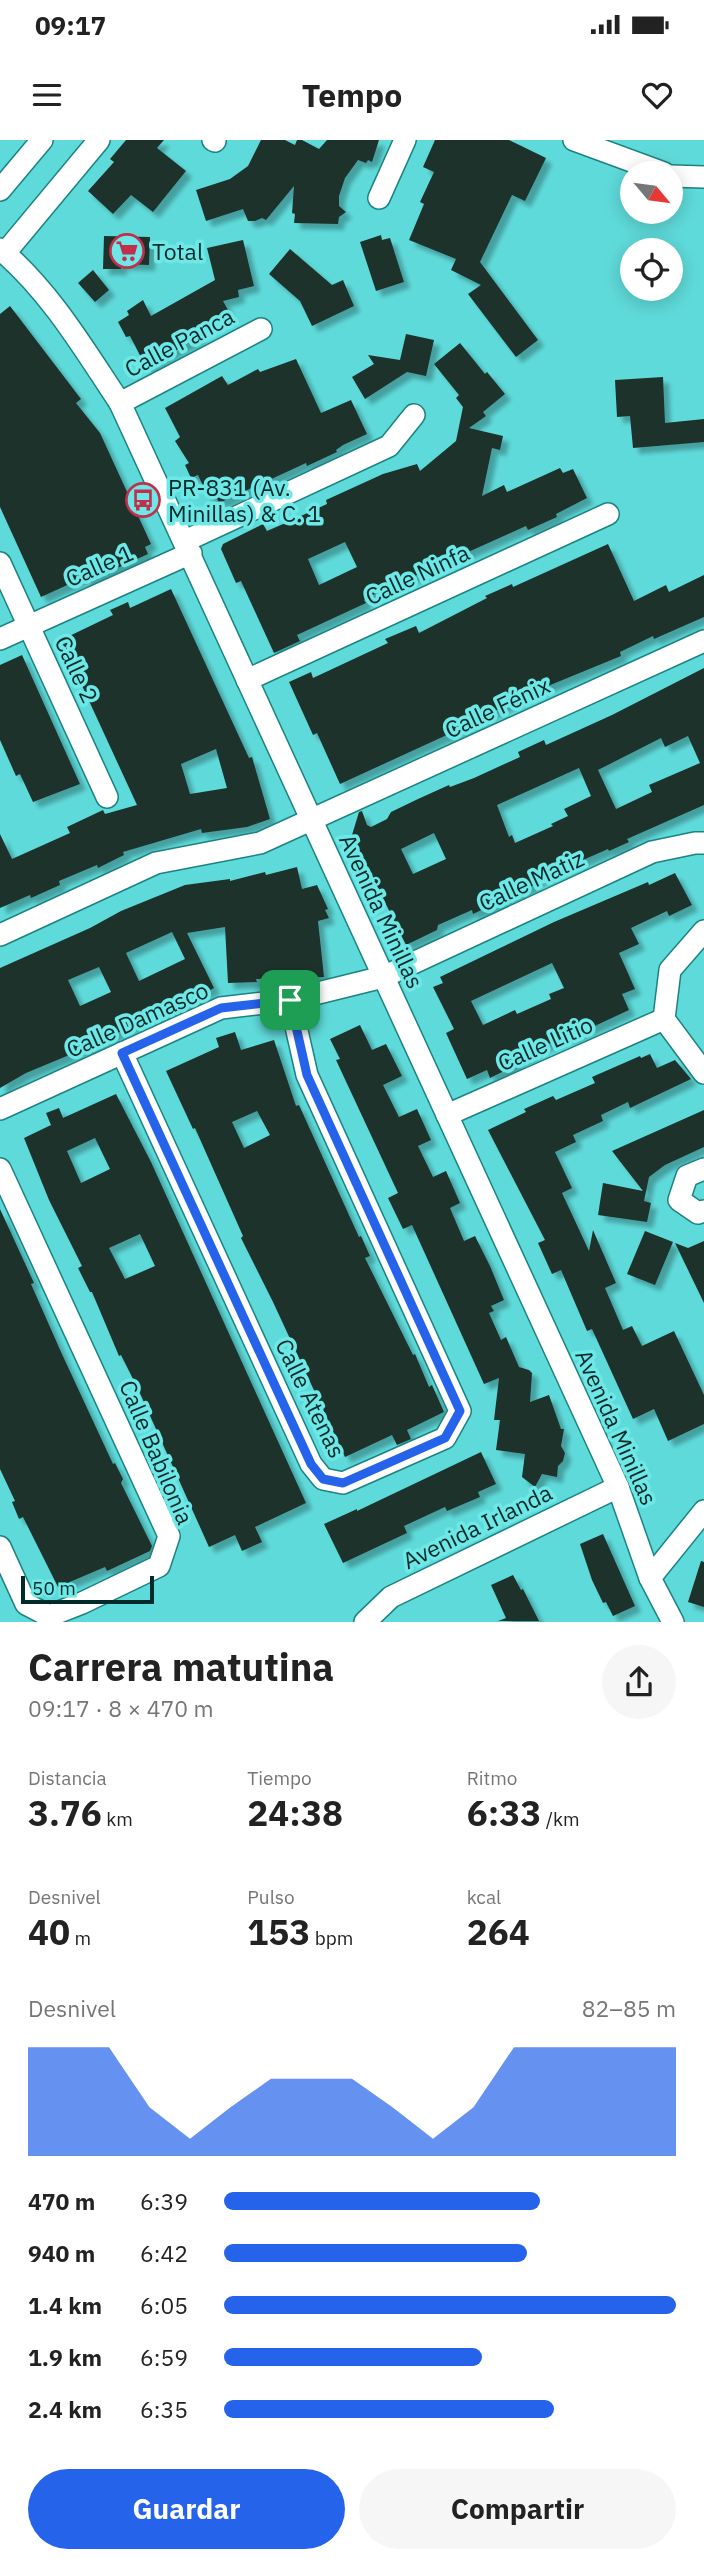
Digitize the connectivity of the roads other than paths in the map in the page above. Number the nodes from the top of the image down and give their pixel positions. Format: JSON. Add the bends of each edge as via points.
{"nodes":[{"id":1,"x":42,"y":140,"type":"edge"},
{"id":2,"x":99,"y":140,"type":"edge"},
{"id":3,"x":405,"y":140,"type":"edge"},
{"id":4,"x":573,"y":140,"type":"edge"},
{"id":5,"x":631,"y":161,"type":"edge"},
{"id":6,"x":683,"y":176,"type":"edge"},
{"id":7,"x":704,"y":177,"type":"edge"},
{"id":8,"x":0,"y":190,"type":"edge"},
{"id":9,"x":379,"y":198,"type":"dead end"},
{"id":10,"x":2,"y":251,"type":"edge"},
{"id":11,"x":261,"y":329,"type":"dead end"},
{"id":12,"x":120,"y":403,"type":"junction"},
{"id":13,"x":414,"y":415,"type":"dead end"},
{"id":14,"x":608,"y":514,"type":"dead end"},
{"id":15,"x":188,"y":547,"type":"junction"},
{"id":16,"x":0,"y":562,"type":"edge"},
{"id":17,"x":29,"y":625,"type":"junction"},
{"id":18,"x":0,"y":639,"type":"edge"},
{"id":19,"x":704,"y":641,"type":"edge"},
{"id":20,"x":247,"y":680,"type":"junction"},
{"id":21,"x":107,"y":797,"type":"dead end"},
{"id":22,"x":312,"y":820,"type":"junction"},
{"id":23,"x":704,"y":843,"type":"edge"},
{"id":24,"x":704,"y":931,"type":"edge"},
{"id":25,"x":0,"y":935,"type":"edge"},
{"id":26,"x":383,"y":977,"type":"junction"},
{"id":27,"x":290,"y":1000,"type":"junction"},
{"id":28,"x":664,"y":1019,"type":"junction"},
{"id":29,"x":122,"y":1053,"type":"junction"},
{"id":30,"x":704,"y":1073,"type":"edge"},
{"id":31,"x":0,"y":1109,"type":"edge"},
{"id":32,"x":447,"y":1115,"type":"junction"},
{"id":33,"x":0,"y":1169,"type":"edge"},
{"id":34,"x":704,"y":1169,"type":"edge"},
{"id":35,"x":704,"y":1211,"type":"edge"},
{"id":36,"x":618,"y":1486,"type":"junction"},
{"id":37,"x":704,"y":1511,"type":"edge"},
{"id":38,"x":0,"y":1547,"type":"edge"},
{"id":39,"x":650,"y":1578,"type":"junction"},
{"id":40,"x":672,"y":1621,"type":"edge"},
{"id":41,"x":365,"y":1622,"type":"edge"}],
"edges":[{"from":1,"to":8,"type":"street"},
{"from":2,"to":10,"type":"street"},
{"from":3,"to":9,"type":"street"},
{"from":4,"to":5,"type":"street"},
{"from":6,"to":7,"type":"street"},
{"from":10,"to":12,"type":"street","name":"Avenida Minillas","via":[[60,313]]},
{"from":11,"to":12,"type":"street","name":"Calle Panca"},
{"from":12,"to":15,"type":"street","name":"Avenida Minillas"},
{"from":13,"to":15,"type":"street","name":"Calle 1","via":[[389,446]]},
{"from":14,"to":20,"type":"street","name":"Calle Ninfa"},
{"from":15,"to":17,"type":"street","name":"Calle 1"},
{"from":15,"to":20,"type":"street","name":"Avenida Minillas"},
{"from":16,"to":17,"type":"street","name":"Calle 2"},
{"from":17,"to":18,"type":"street","name":"Calle 1"},
{"from":17,"to":21,"type":"street","name":"Calle 2"},
{"from":19,"to":22,"type":"street","name":"Calle Fénix"},
{"from":20,"to":22,"type":"street","name":"Avenida Minillas"},
{"from":22,"to":25,"type":"street","via":[[260,843],[156,863]]},
{"from":22,"to":26,"type":"street","name":"Avenida Minillas"},
{"from":23,"to":26,"type":"street","name":"Calle Matiz","via":[[652,852]]},
{"from":24,"to":28,"type":"street","via":[[670,970]]},
{"from":26,"to":27,"type":"street","name":"Calle Damasco"},
{"from":26,"to":32,"type":"street","name":"Avenida Minillas"},
{"from":27,"to":29,"type":"street","name":"Calle Damasco","via":[[221,1008]]},
{"from":27,"to":29,"type":"street","name":"Calle Atenas","via":[[307,1075],[460,1411],[445,1438],[343,1483],[323,1479],[311,1464]]},
{"from":28,"to":30,"type":"street"},
{"from":28,"to":32,"type":"street","name":"Calle Litio"},
{"from":29,"to":31,"type":"street","name":"Calle Damasco"},
{"from":32,"to":36,"type":"street","name":"Avenida Minillas"},
{"from":33,"to":38,"type":"street","name":"Calle Babilonia","via":[[169,1536],[159,1566],[49,1616],[26,1604]]},
{"from":34,"to":35,"type":"street","via":[[687,1176],[679,1200],[698,1213]]},
{"from":36,"to":39,"type":"street","name":"Avenida Minillas"},
{"from":36,"to":41,"type":"street","name":"Avenida Irlanda","via":[[391,1597]]},
{"from":37,"to":39,"type":"street"},
{"from":39,"to":40,"type":"street","name":"Avenida Minillas"}]}
